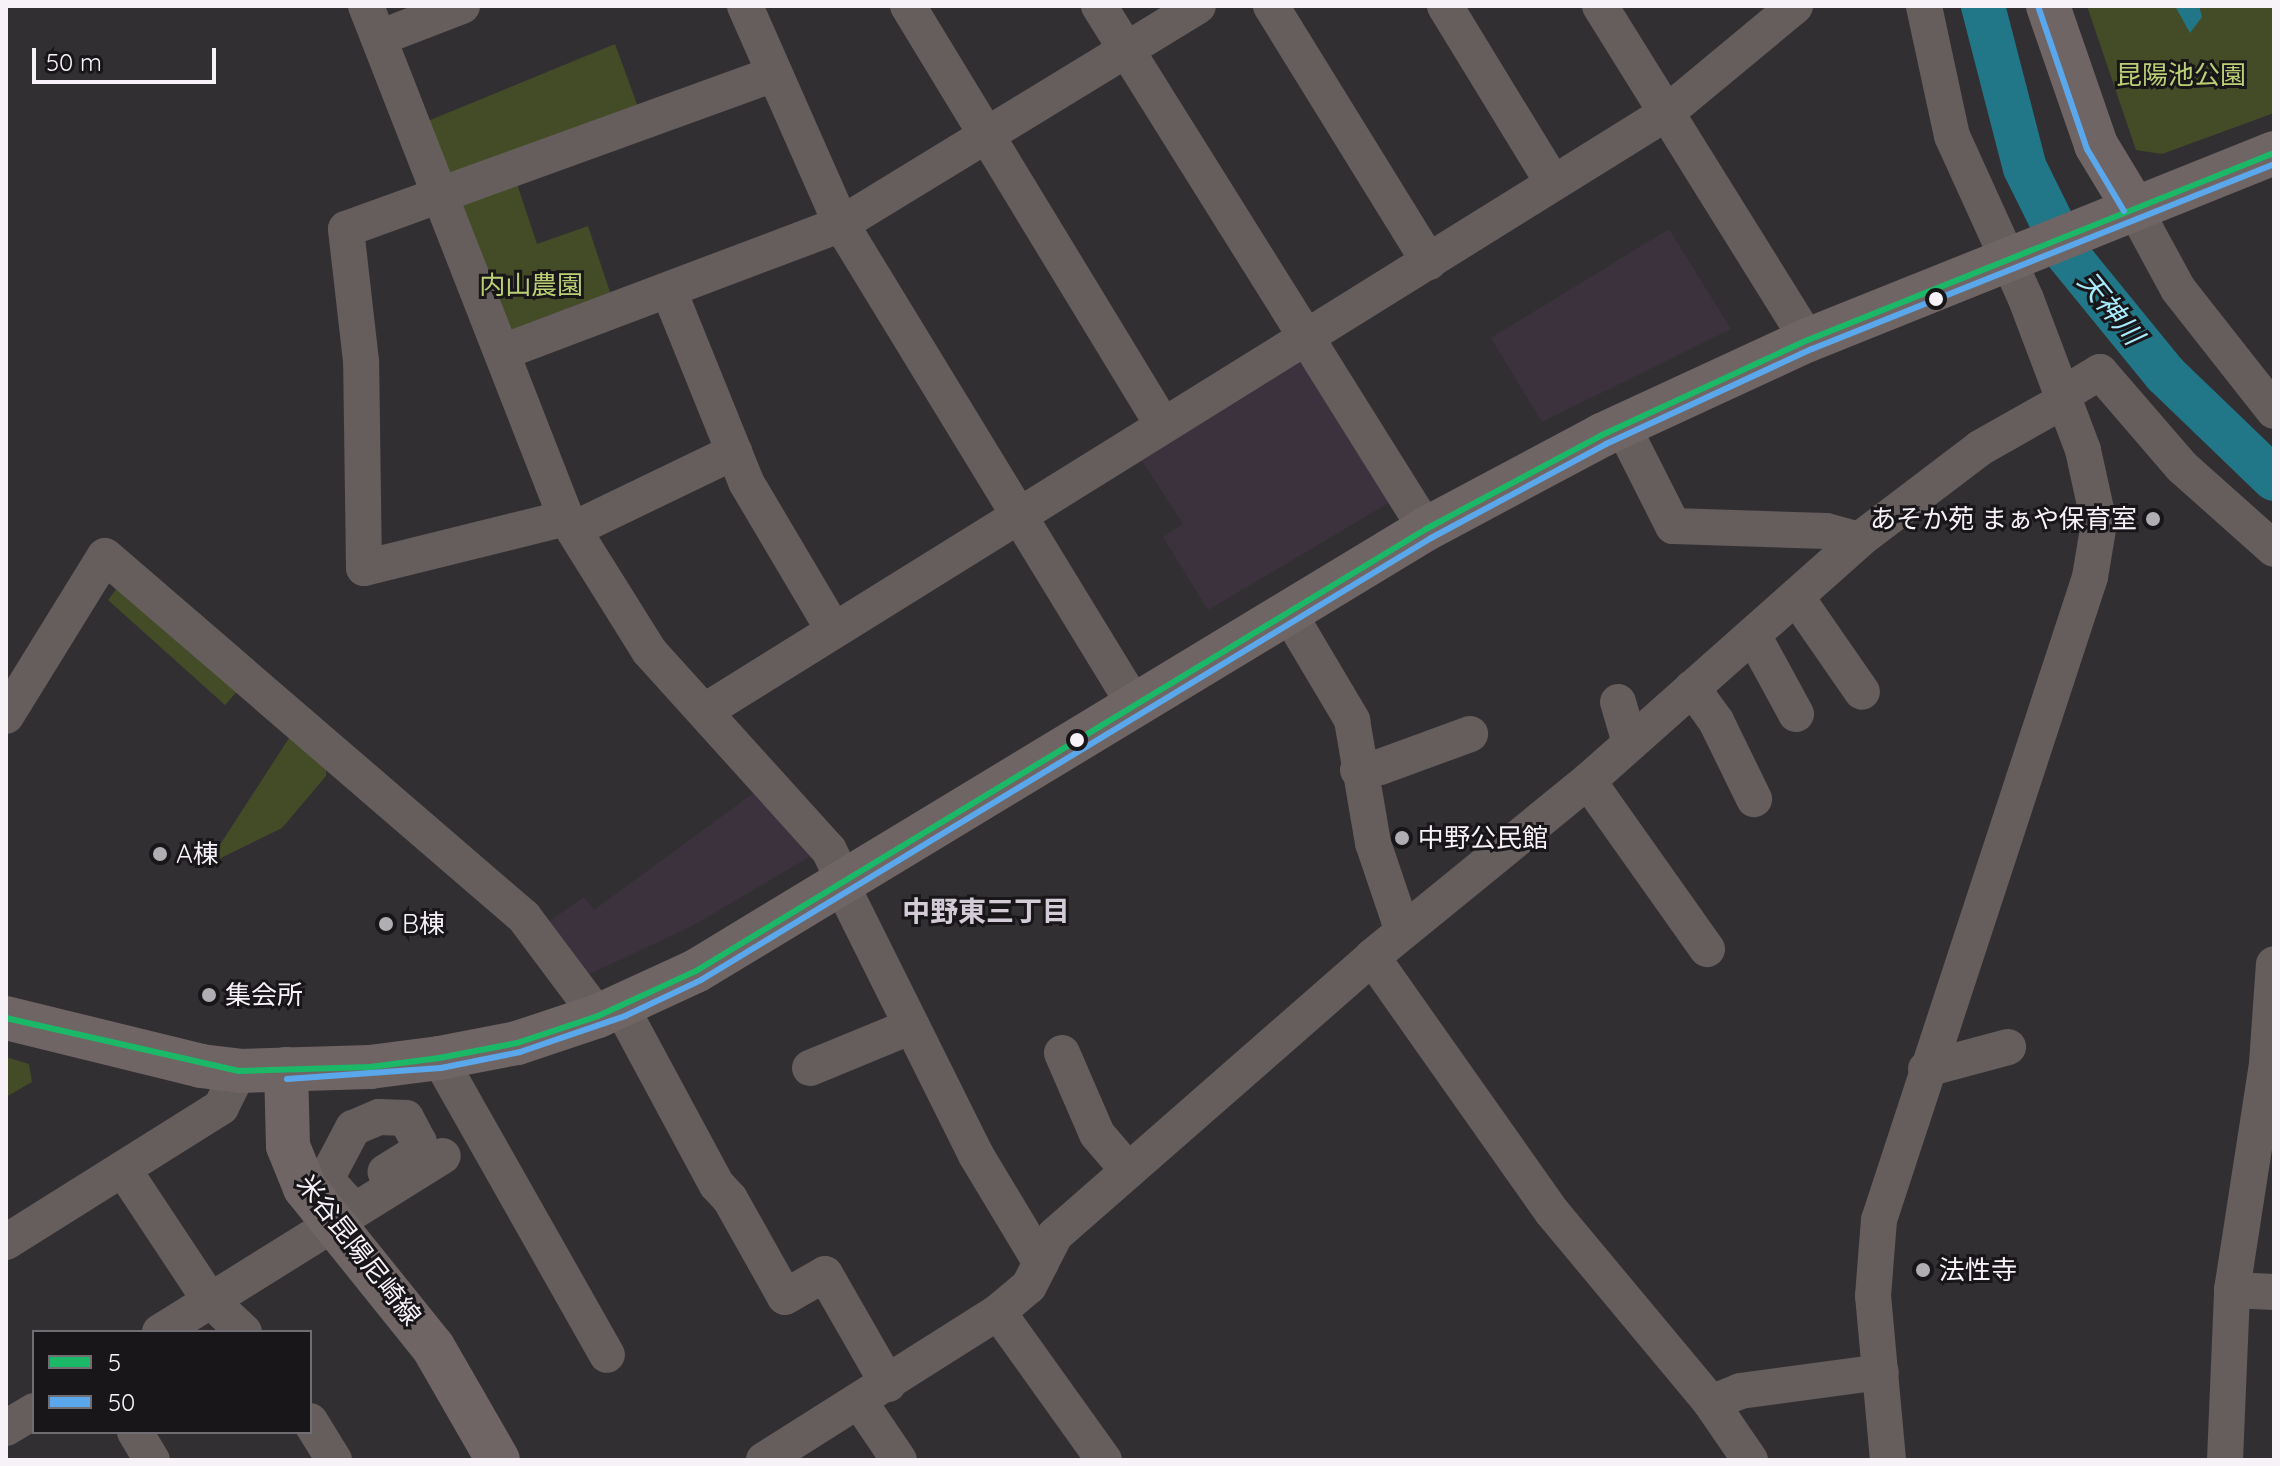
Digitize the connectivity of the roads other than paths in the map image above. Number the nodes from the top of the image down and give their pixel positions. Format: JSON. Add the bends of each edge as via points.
{"nodes":[{"id":1,"x":462,"y":6,"type":"edge"},
{"id":2,"x":745,"y":6,"type":"edge"},
{"id":3,"x":908,"y":6,"type":"edge"},
{"id":4,"x":1099,"y":6,"type":"edge"},
{"id":5,"x":1198,"y":6,"type":"edge"},
{"id":6,"x":1271,"y":6,"type":"edge"},
{"id":7,"x":1445,"y":6,"type":"edge"},
{"id":8,"x":1600,"y":6,"type":"edge"},
{"id":9,"x":1795,"y":6,"type":"edge"},
{"id":10,"x":1924,"y":6,"type":"edge"},
{"id":11,"x":2048,"y":6,"type":"edge"},
{"id":12,"x":372,"y":22,"type":"edge"},
{"id":13,"x":1126,"y":51,"type":"junction"},
{"id":14,"x":774,"y":74,"type":"junction"},
{"id":15,"x":1665,"y":114,"type":"junction"},
{"id":16,"x":987,"y":136,"type":"junction"},
{"id":17,"x":2274,"y":153,"type":"edge"},
{"id":18,"x":1553,"y":183,"type":"junction"},
{"id":19,"x":441,"y":192,"type":"junction"},
{"id":20,"x":2118,"y":213,"type":"junction"},
{"id":21,"x":841,"y":224,"type":"junction"},
{"id":22,"x":2016,"y":257,"type":"junction"},
{"id":23,"x":1429,"y":262,"type":"junction"},
{"id":24,"x":669,"y":291,"type":"junction"},
{"id":25,"x":1306,"y":338,"type":"junction"},
{"id":26,"x":1808,"y":340,"type":"junction"},
{"id":27,"x":503,"y":352,"type":"junction"},
{"id":28,"x":2063,"y":401,"type":"junction"},
{"id":29,"x":2274,"y":411,"type":"edge"},
{"id":30,"x":1162,"y":424,"type":"junction"},
{"id":31,"x":1622,"y":425,"type":"junction"},
{"id":32,"x":734,"y":452,"type":"junction"},
{"id":33,"x":1017,"y":517,"type":"junction"},
{"id":34,"x":570,"y":524,"type":"junction"},
{"id":35,"x":1426,"y":529,"type":"junction"},
{"id":36,"x":1859,"y":540,"type":"junction"},
{"id":37,"x":2274,"y":549,"type":"edge"},
{"id":38,"x":1797,"y":598,"type":"junction"},
{"id":39,"x":1288,"y":612,"type":"junction"},
{"id":40,"x":833,"y":629,"type":"junction"},
{"id":41,"x":1753,"y":635,"type":"junction"},
{"id":42,"x":1692,"y":688,"type":"junction"},
{"id":43,"x":1862,"y":692,"type":"dead end"},
{"id":44,"x":1618,"y":702,"type":"dead end"},
{"id":45,"x":1134,"y":704,"type":"junction"},
{"id":46,"x":705,"y":711,"type":"junction"},
{"id":47,"x":1796,"y":714,"type":"dead end"},
{"id":48,"x":6,"y":716,"type":"edge"},
{"id":49,"x":1470,"y":734,"type":"dead end"},
{"id":50,"x":1630,"y":743,"type":"junction"},
{"id":51,"x":1358,"y":770,"type":"junction"},
{"id":52,"x":1588,"y":781,"type":"junction"},
{"id":53,"x":1754,"y":799,"type":"dead end"},
{"id":54,"x":843,"y":883,"type":"junction"},
{"id":55,"x":1407,"y":928,"type":"junction"},
{"id":56,"x":1707,"y":949,"type":"dead end"},
{"id":57,"x":1372,"y":957,"type":"junction"},
{"id":58,"x":2274,"y":964,"type":"edge"},
{"id":59,"x":609,"y":1012,"type":"junction"},
{"id":60,"x":6,"y":1018,"type":"edge"},
{"id":61,"x":912,"y":1026,"type":"junction"},
{"id":62,"x":2008,"y":1047,"type":"dead end"},
{"id":63,"x":1062,"y":1053,"type":"dead end"},
{"id":64,"x":439,"y":1058,"type":"junction"},
{"id":65,"x":810,"y":1068,"type":"dead end"},
{"id":66,"x":286,"y":1069,"type":"junction"},
{"id":67,"x":1926,"y":1069,"type":"junction"},
{"id":68,"x":239,"y":1071,"type":"junction"},
{"id":69,"x":443,"y":1156,"type":"dead end"},
{"id":70,"x":123,"y":1169,"type":"junction"},
{"id":71,"x":1128,"y":1170,"type":"junction"},
{"id":72,"x":341,"y":1210,"type":"junction"},
{"id":73,"x":6,"y":1242,"type":"edge"},
{"id":74,"x":1041,"y":1263,"type":"junction"},
{"id":75,"x":2232,"y":1290,"type":"junction"},
{"id":76,"x":2274,"y":1292,"type":"edge"},
{"id":77,"x":209,"y":1299,"type":"junction"},
{"id":78,"x":998,"y":1312,"type":"junction"},
{"id":79,"x":163,"y":1330,"type":"edge"},
{"id":80,"x":242,"y":1330,"type":"edge"},
{"id":81,"x":607,"y":1355,"type":"dead end"},
{"id":82,"x":1881,"y":1372,"type":"junction"},
{"id":83,"x":873,"y":1393,"type":"junction"},
{"id":84,"x":1711,"y":1403,"type":"junction"},
{"id":85,"x":32,"y":1412,"type":"edge"},
{"id":86,"x":312,"y":1424,"type":"edge"},
{"id":87,"x":6,"y":1428,"type":"edge"},
{"id":88,"x":136,"y":1434,"type":"edge"},
{"id":89,"x":152,"y":1460,"type":"edge"},
{"id":90,"x":334,"y":1460,"type":"edge"},
{"id":91,"x":498,"y":1460,"type":"edge"},
{"id":92,"x":764,"y":1460,"type":"edge"},
{"id":93,"x":899,"y":1460,"type":"edge"},
{"id":94,"x":1104,"y":1460,"type":"edge"},
{"id":95,"x":1750,"y":1460,"type":"edge"},
{"id":96,"x":1888,"y":1460,"type":"edge"},
{"id":97,"x":2225,"y":1460,"type":"edge"}],
"edges":[{"from":1,"to":12,"type":"street"},
{"from":2,"to":14,"type":"street"},
{"from":3,"to":16,"type":"street"},
{"from":4,"to":13,"type":"street"},
{"from":5,"to":13,"type":"street"},
{"from":6,"to":23,"type":"street"},
{"from":7,"to":18,"type":"street"},
{"from":8,"to":15,"type":"street"},
{"from":9,"to":15,"type":"street"},
{"from":10,"to":22,"type":"street","via":[[1952,136]]},
{"from":11,"to":20,"type":"main road"},
{"from":12,"to":19,"type":"street"},
{"from":13,"to":16,"type":"street"},
{"from":13,"to":25,"type":"street"},
{"from":14,"to":19,"type":"street"},
{"from":14,"to":21,"type":"street"},
{"from":15,"to":18,"type":"street"},
{"from":15,"to":26,"type":"street"},
{"from":16,"to":21,"type":"street"},
{"from":16,"to":30,"type":"street"},
{"from":17,"to":20,"type":"main road"},
{"from":18,"to":23,"type":"street"},
{"from":19,"to":27,"type":"street"},
{"from":19,"to":34,"type":"street","via":[[346,229],[361,361],[364,568]]},
{"from":20,"to":22,"type":"main road"},
{"from":20,"to":29,"type":"street"},
{"from":21,"to":24,"type":"street"},
{"from":21,"to":33,"type":"street"},
{"from":22,"to":26,"type":"main road"},
{"from":22,"to":28,"type":"street"},
{"from":23,"to":25,"type":"street"},
{"from":24,"to":27,"type":"street"},
{"from":24,"to":32,"type":"street"},
{"from":25,"to":30,"type":"street"},
{"from":25,"to":35,"type":"street"},
{"from":26,"to":31,"type":"main road"},
{"from":27,"to":34,"type":"street"},
{"from":28,"to":36,"type":"street","via":[[1980,448]]},
{"from":28,"to":37,"type":"street","via":[[2070,390],[2100,372],[2182,467]]},
{"from":28,"to":67,"type":"street","via":[[2096,496],[2096,550]]},
{"from":30,"to":33,"type":"street"},
{"from":31,"to":35,"type":"main road"},
{"from":31,"to":36,"type":"street","via":[[1673,526],[1826,531]]},
{"from":32,"to":34,"type":"street"},
{"from":32,"to":40,"type":"street","via":[[746,482]]},
{"from":33,"to":40,"type":"street"},
{"from":33,"to":45,"type":"street"},
{"from":34,"to":46,"type":"street","via":[[649,651]]},
{"from":35,"to":39,"type":"main road"},
{"from":36,"to":38,"type":"street"},
{"from":38,"to":41,"type":"street"},
{"from":38,"to":43,"type":"street"},
{"from":39,"to":45,"type":"main road"},
{"from":39,"to":51,"type":"street","via":[[1352,720]]},
{"from":40,"to":46,"type":"street"},
{"from":41,"to":42,"type":"street"},
{"from":41,"to":47,"type":"street"},
{"from":42,"to":50,"type":"street"},
{"from":42,"to":53,"type":"street","via":[[1716,721]]},
{"from":44,"to":50,"type":"street"},
{"from":45,"to":54,"type":"main road"},
{"from":46,"to":54,"type":"street","via":[[829,850]]},
{"from":48,"to":59,"type":"street","via":[[105,556],[524,917]]},
{"from":49,"to":51,"type":"street"},
{"from":50,"to":52,"type":"street"},
{"from":51,"to":55,"type":"street","via":[[1373,843],[1399,920]]},
{"from":52,"to":55,"type":"street"},
{"from":52,"to":56,"type":"street"},
{"from":54,"to":59,"type":"main road","via":[[696,971]]},
{"from":54,"to":61,"type":"street"},
{"from":55,"to":57,"type":"street"},
{"from":57,"to":71,"type":"street"},
{"from":57,"to":84,"type":"street","via":[[1552,1212]]},
{"from":58,"to":75,"type":"street","via":[[2267,1063]]},
{"from":59,"to":64,"type":"main road","via":[[517,1043]]},
{"from":59,"to":83,"type":"street","via":[[730,1199],[785,1297],[825,1274]]},
{"from":60,"to":68,"type":"main road"},
{"from":61,"to":65,"type":"street"},
{"from":61,"to":74,"type":"street","via":[[976,1155]]},
{"from":62,"to":67,"type":"street"},
{"from":63,"to":71,"type":"street","via":[[1097,1134]]},
{"from":64,"to":66,"type":"main road"},
{"from":64,"to":81,"type":"street","via":[[512,1213],[589,1311]]},
{"from":66,"to":68,"type":"main road"},
{"from":66,"to":72,"type":"main road","name":"米谷昆陽尼崎線","via":[[288,1146],[305,1188]]},
{"from":67,"to":82,"type":"street","via":[[1879,1220],[1873,1296]]},
{"from":68,"to":70,"type":"street","via":[[221,1107]]},
{"from":69,"to":72,"type":"street"},
{"from":70,"to":73,"type":"street"},
{"from":70,"to":77,"type":"street"},
{"from":71,"to":74,"type":"street","via":[[1055,1235]]},
{"from":72,"to":77,"type":"street"},
{"from":72,"to":91,"type":"main road","name":"米谷昆陽尼崎線","via":[[376,1271],[433,1347]]},
{"from":74,"to":78,"type":"street","via":[[1029,1286]]},
{"from":75,"to":76,"type":"street"},
{"from":75,"to":97,"type":"street"},
{"from":77,"to":79,"type":"street"},
{"from":77,"to":80,"type":"street"},
{"from":78,"to":83,"type":"street"},
{"from":78,"to":94,"type":"street"},
{"from":82,"to":84,"type":"street","via":[[1740,1391]]},
{"from":82,"to":96,"type":"street"},
{"from":83,"to":92,"type":"street"},
{"from":83,"to":93,"type":"street"},
{"from":84,"to":95,"type":"street"},
{"from":85,"to":87,"type":"street"},
{"from":86,"to":90,"type":"street"},
{"from":88,"to":89,"type":"street"}]}
